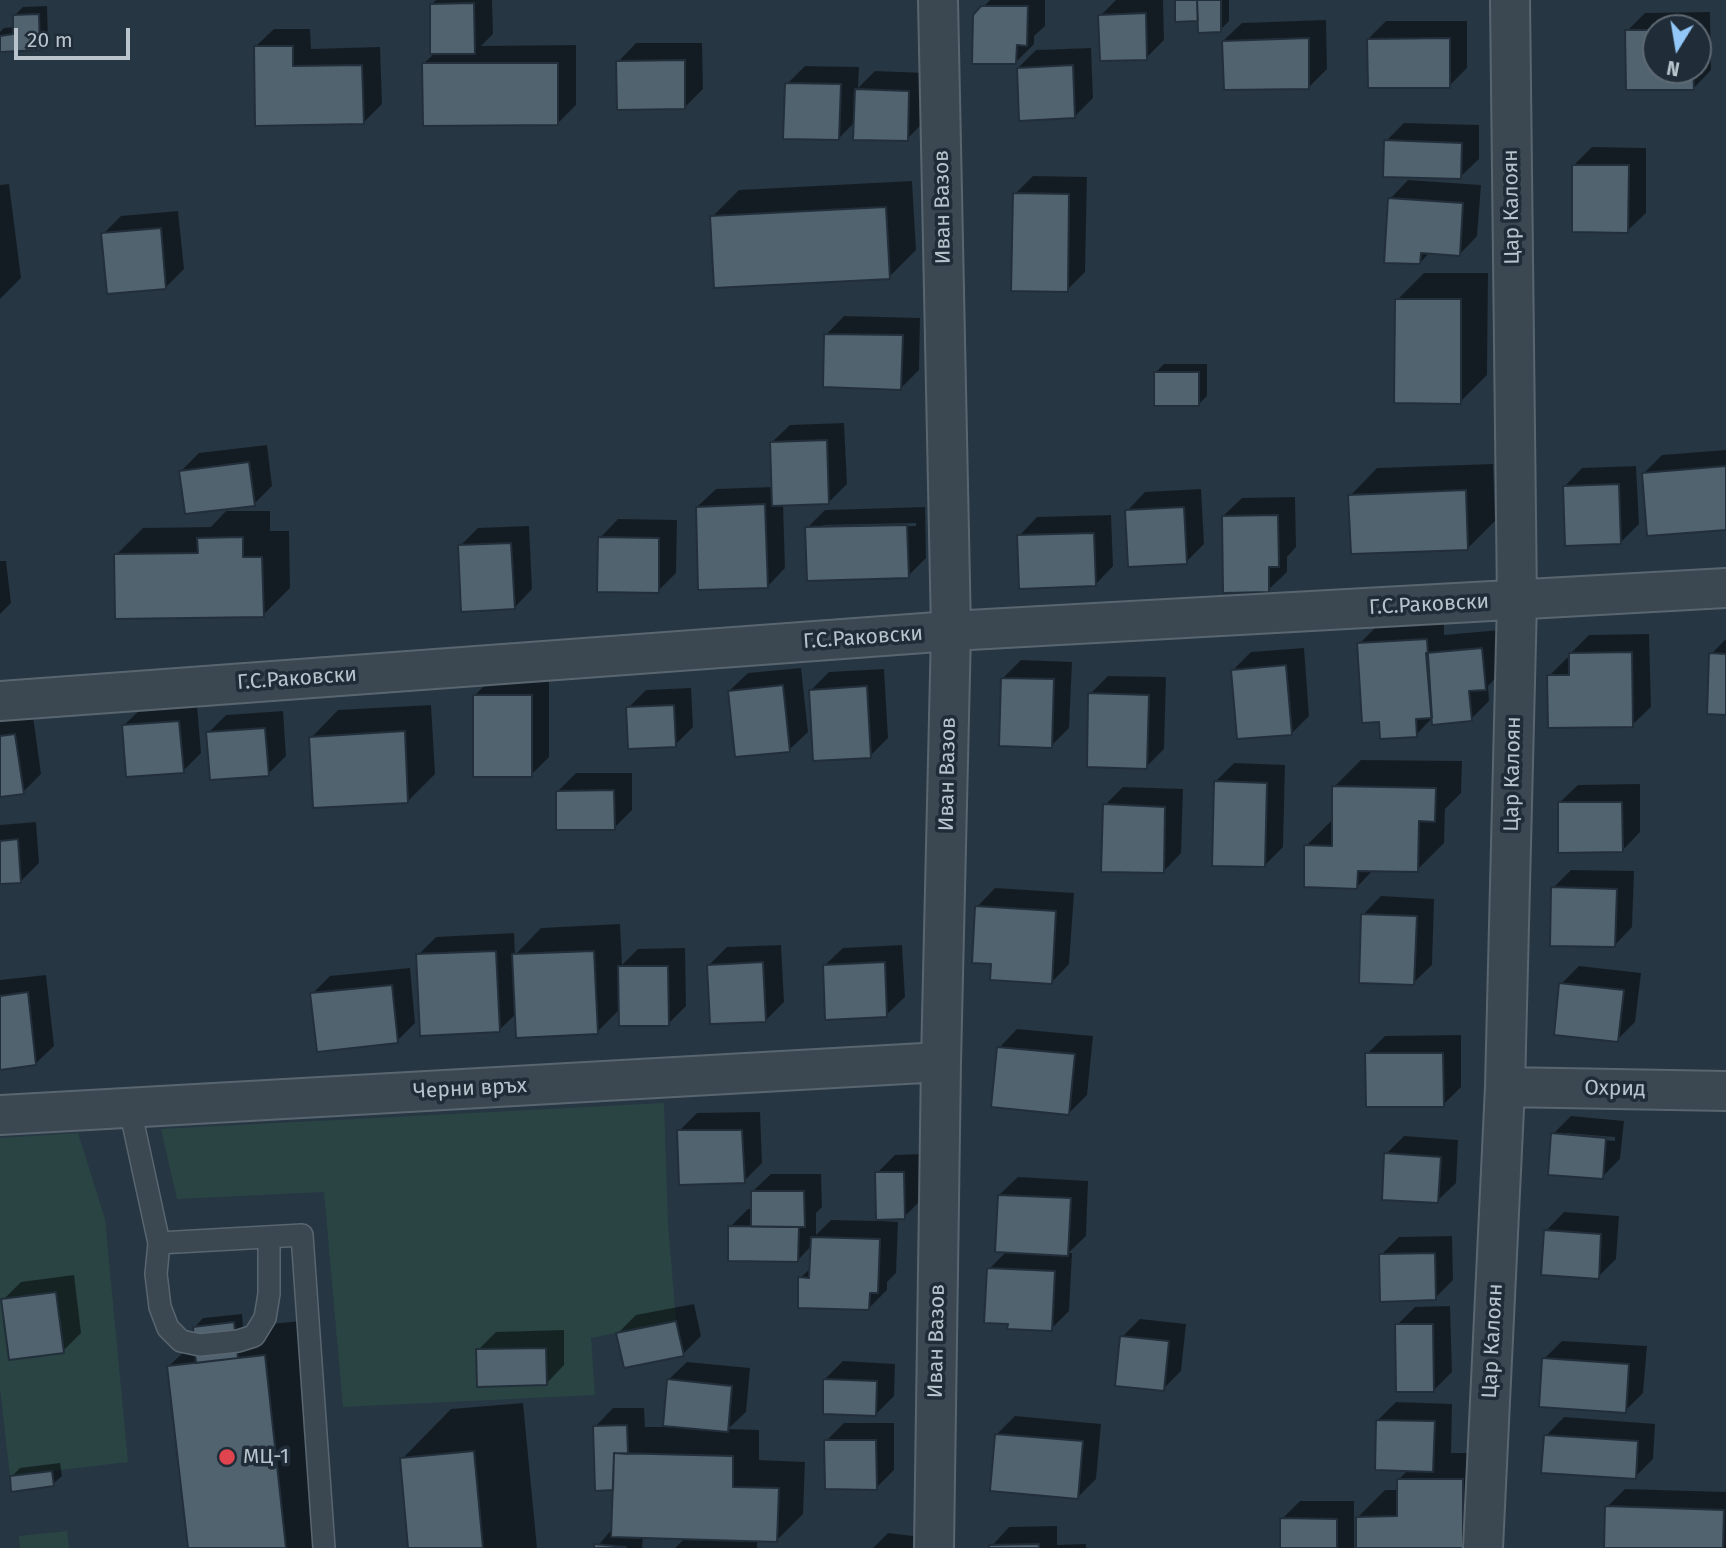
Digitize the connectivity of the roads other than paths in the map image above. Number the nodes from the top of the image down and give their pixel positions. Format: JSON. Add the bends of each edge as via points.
{"nodes":[{"id":1,"x":938,"y":0,"type":"edge"},
{"id":2,"x":1510,"y":0,"type":"edge"},
{"id":3,"x":1726,"y":588,"type":"edge"},
{"id":4,"x":1517,"y":601,"type":"junction"},
{"id":5,"x":951,"y":631,"type":"junction"},
{"id":6,"x":0,"y":701,"type":"edge"},
{"id":7,"x":941,"y":1062,"type":"junction"},
{"id":8,"x":1505,"y":1087,"type":"junction"},
{"id":9,"x":1726,"y":1091,"type":"edge"},
{"id":10,"x":130,"y":1109,"type":"junction"},
{"id":11,"x":0,"y":1115,"type":"edge"},
{"id":12,"x":269,"y":1237,"type":"junction"},
{"id":13,"x":159,"y":1243,"type":"junction"},
{"id":14,"x":324,"y":1548,"type":"edge"},
{"id":15,"x":934,"y":1548,"type":"edge"},
{"id":16,"x":1483,"y":1548,"type":"edge"}],
"edges":[{"from":1,"to":5,"type":"street","name":"Иван Вазов"},
{"from":2,"to":4,"type":"street","name":"Цар Калоян"},
{"from":3,"to":4,"type":"street","name":"Г.С.Раковски"},
{"from":4,"to":5,"type":"street","name":"Г.С.Раковски"},
{"from":4,"to":8,"type":"street","name":"Цар Калоян"},
{"from":5,"to":6,"type":"street","name":"Г.С.Раковски"},
{"from":5,"to":7,"type":"street","name":"Иван Вазов"},
{"from":7,"to":10,"type":"street","name":"Черни връх"},
{"from":7,"to":15,"type":"street","name":"Иван Вазов"},
{"from":8,"to":9,"type":"street","name":"Охрид"},
{"from":8,"to":16,"type":"street","name":"Цар Калоян"},
{"from":10,"to":11,"type":"street","name":"Черни връх"},
{"from":10,"to":13,"type":"lane"},
{"from":12,"to":13,"type":"lane"},
{"from":12,"to":13,"type":"lane","via":[[269,1294],[265,1318],[254,1336],[201,1345],[181,1341],[168,1328],[156,1274]]},
{"from":12,"to":14,"type":"lane","via":[[302,1235]]}]}
